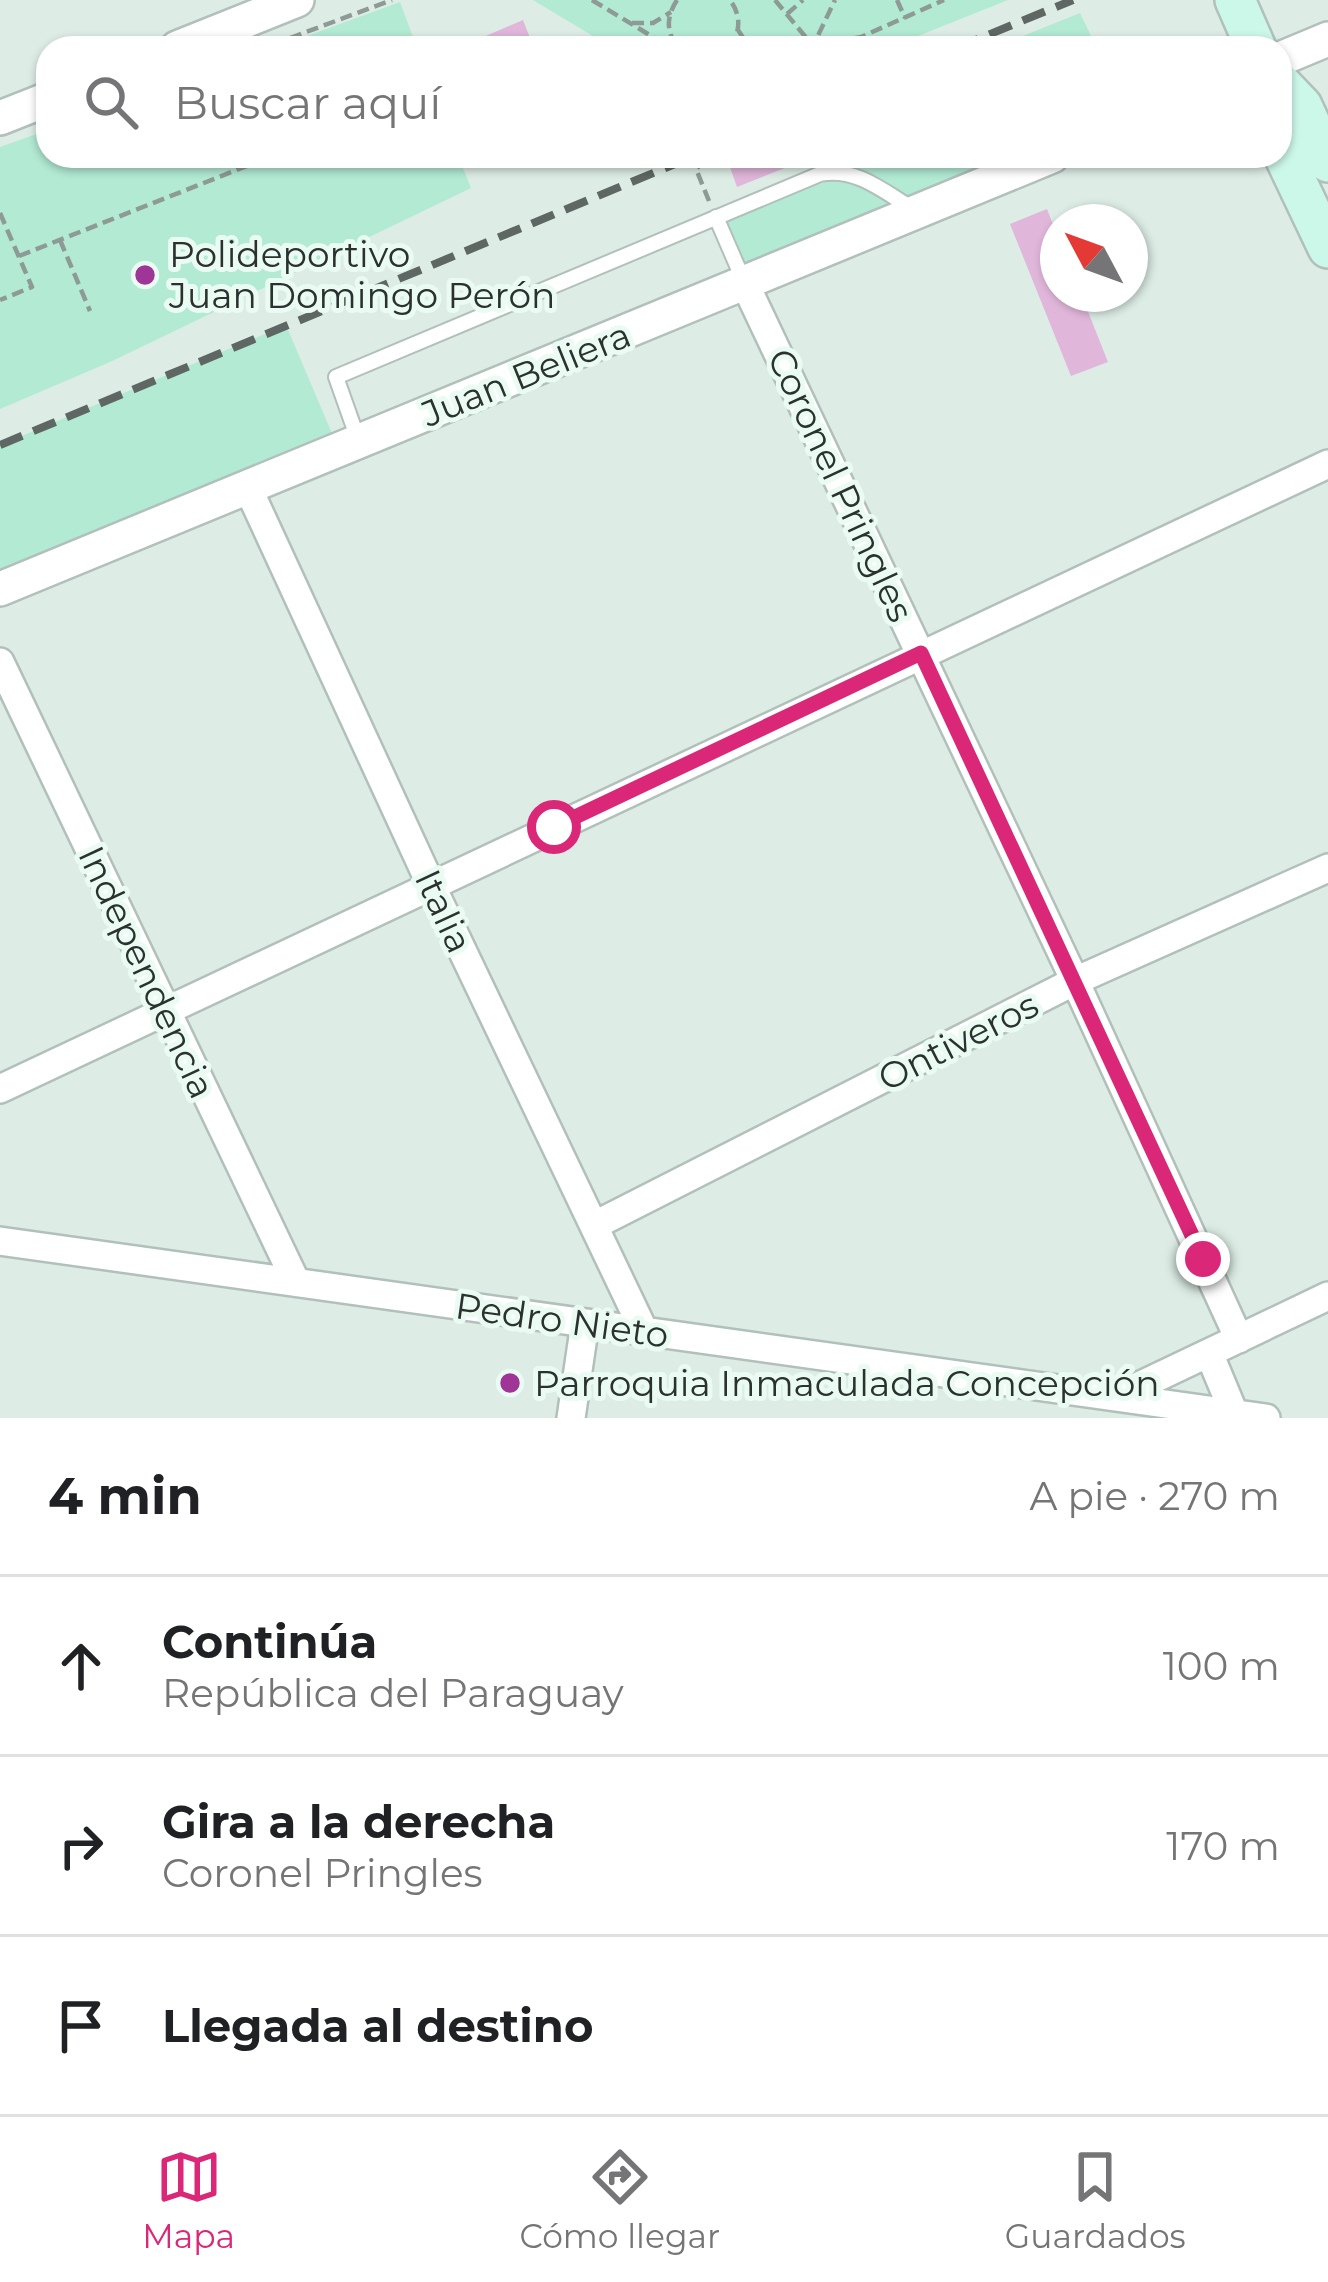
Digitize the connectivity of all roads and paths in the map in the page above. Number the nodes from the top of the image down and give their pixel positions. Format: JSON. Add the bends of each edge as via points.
{"nodes":[{"id":1,"x":296,"y":0,"type":"edge"},
{"id":2,"x":392,"y":0,"type":"edge"},
{"id":3,"x":592,"y":0,"type":"edge"},
{"id":4,"x":677,"y":0,"type":"edge"},
{"id":5,"x":730,"y":0,"type":"edge"},
{"id":6,"x":776,"y":0,"type":"edge"},
{"id":7,"x":803,"y":0,"type":"edge"},
{"id":8,"x":835,"y":0,"type":"edge"},
{"id":9,"x":897,"y":0,"type":"edge"},
{"id":10,"x":944,"y":0,"type":"edge"},
{"id":11,"x":1234,"y":0,"type":"edge"},
{"id":12,"x":671,"y":12,"type":"junction"},
{"id":13,"x":787,"y":14,"type":"junction"},
{"id":14,"x":905,"y":18,"type":"junction"},
{"id":15,"x":628,"y":22,"type":"junction"},
{"id":16,"x":738,"y":30,"type":"junction"},
{"id":17,"x":207,"y":36,"type":"edge"},
{"id":18,"x":295,"y":36,"type":"edge"},
{"id":19,"x":653,"y":36,"type":"edge"},
{"id":20,"x":671,"y":36,"type":"edge"},
{"id":21,"x":735,"y":36,"type":"edge"},
{"id":22,"x":742,"y":36,"type":"edge"},
{"id":23,"x":805,"y":36,"type":"edge"},
{"id":24,"x":818,"y":36,"type":"edge"},
{"id":25,"x":863,"y":36,"type":"edge"},
{"id":26,"x":1250,"y":36,"type":"edge"},
{"id":27,"x":1328,"y":39,"type":"edge"},
{"id":28,"x":1292,"y":54,"type":"edge"},
{"id":29,"x":1292,"y":96,"type":"edge"},
{"id":30,"x":36,"y":104,"type":"edge"},
{"id":31,"x":0,"y":118,"type":"edge"},
{"id":32,"x":1328,"y":162,"type":"edge"},
{"id":33,"x":241,"y":168,"type":"edge"},
{"id":34,"x":697,"y":168,"type":"edge"},
{"id":35,"x":1024,"y":168,"type":"edge"},
{"id":36,"x":1290,"y":168,"type":"edge"},
{"id":37,"x":0,"y":213,"type":"edge"},
{"id":38,"x":919,"y":213,"type":"junction"},
{"id":39,"x":716,"y":217,"type":"junction"},
{"id":40,"x":60,"y":239,"type":"junction"},
{"id":41,"x":1328,"y":248,"type":"edge"},
{"id":42,"x":19,"y":256,"type":"junction"},
{"id":43,"x":745,"y":284,"type":"junction"},
{"id":44,"x":0,"y":300,"type":"edge"},
{"id":45,"x":90,"y":311,"type":"dead end"},
{"id":46,"x":359,"y":442,"type":"junction"},
{"id":47,"x":1328,"y":464,"type":"edge"},
{"id":48,"x":248,"y":488,"type":"junction"},
{"id":49,"x":0,"y":589,"type":"edge"},
{"id":50,"x":921,"y":653,"type":"junction"},
{"id":51,"x":0,"y":662,"type":"edge"},
{"id":52,"x":1328,"y":868,"type":"edge"},
{"id":53,"x":431,"y":885,"type":"junction"},
{"id":54,"x":1076,"y":981,"type":"junction"},
{"id":55,"x":165,"y":1011,"type":"junction"},
{"id":56,"x":0,"y":1089,"type":"edge"},
{"id":57,"x":595,"y":1225,"type":"junction"},
{"id":58,"x":0,"y":1241,"type":"edge"},
{"id":59,"x":296,"y":1282,"type":"junction"},
{"id":60,"x":1328,"y":1296,"type":"edge"},
{"id":61,"x":585,"y":1323,"type":"junction"},
{"id":62,"x":644,"y":1331,"type":"junction"},
{"id":63,"x":1239,"y":1339,"type":"junction"},
{"id":64,"x":1210,"y":1353,"type":"junction"},
{"id":65,"x":1115,"y":1397,"type":"junction"},
{"id":66,"x":1236,"y":1416,"type":"edge"},
{"id":67,"x":571,"y":1418,"type":"edge"},
{"id":68,"x":1266,"y":1418,"type":"edge"}],
"edges":[{"from":1,"to":17,"type":"street"},
{"from":2,"to":18,"type":"path"},
{"from":3,"to":15,"type":"path"},
{"from":4,"to":12,"type":"path"},
{"from":5,"to":16,"type":"path"},
{"from":6,"to":13,"type":"path"},
{"from":7,"to":13,"type":"path"},
{"from":8,"to":24,"type":"path"},
{"from":9,"to":14,"type":"path"},
{"from":10,"to":14,"type":"path"},
{"from":11,"to":26,"type":"main road"},
{"from":12,"to":15,"type":"path","via":[[653,23]]},
{"from":12,"to":20,"type":"path"},
{"from":13,"to":23,"type":"path"},
{"from":14,"to":25,"type":"path"},
{"from":15,"to":19,"type":"path"},
{"from":16,"to":21,"type":"path"},
{"from":16,"to":22,"type":"path"},
{"from":27,"to":28,"type":"street"},
{"from":29,"to":32,"type":"main road"},
{"from":30,"to":31,"type":"street"},
{"from":33,"to":40,"type":"path"},
{"from":34,"to":39,"type":"path"},
{"from":35,"to":38,"type":"street","name":"Juan Beliera"},
{"from":36,"to":41,"type":"main road"},
{"from":37,"to":42,"type":"path"},
{"from":38,"to":39,"type":"lane","via":[[838,170]]},
{"from":38,"to":43,"type":"street","name":"Juan Beliera"},
{"from":39,"to":43,"type":"lane"},
{"from":39,"to":46,"type":"lane","via":[[336,377]]},
{"from":40,"to":42,"type":"path"},
{"from":40,"to":45,"type":"path"},
{"from":42,"to":44,"type":"path","via":[[32,287]]},
{"from":43,"to":46,"type":"street","name":"Juan Beliera"},
{"from":43,"to":50,"type":"street","name":"Coronel Pringles"},
{"from":46,"to":48,"type":"street","name":"Juan Beliera"},
{"from":47,"to":50,"type":"street"},
{"from":48,"to":49,"type":"street","name":"Juan Beliera"},
{"from":48,"to":53,"type":"street","name":"Italia"},
{"from":50,"to":53,"type":"street"},
{"from":50,"to":54,"type":"street","name":"Coronel Pringles"},
{"from":51,"to":55,"type":"street","name":"Independencia"},
{"from":52,"to":54,"type":"street","name":"Ontiveros"},
{"from":53,"to":55,"type":"street"},
{"from":53,"to":57,"type":"street","name":"Italia"},
{"from":54,"to":57,"type":"street","name":"Ontiveros"},
{"from":54,"to":63,"type":"street","name":"Coronel Pringles"},
{"from":55,"to":56,"type":"street"},
{"from":55,"to":59,"type":"street","name":"Independencia"},
{"from":57,"to":62,"type":"street","name":"Italia"},
{"from":58,"to":59,"type":"street","name":"Pedro Nieto"},
{"from":59,"to":61,"type":"street","name":"Pedro Nieto"},
{"from":60,"to":63,"type":"street"},
{"from":61,"to":62,"type":"street","name":"Pedro Nieto"},
{"from":61,"to":67,"type":"street"},
{"from":62,"to":65,"type":"street","name":"Pedro Nieto"},
{"from":63,"to":64,"type":"street"},
{"from":64,"to":65,"type":"street"},
{"from":64,"to":66,"type":"street"},
{"from":65,"to":66,"type":"street","name":"Pedro Nieto"},
{"from":66,"to":68,"type":"street","name":"Pedro Nieto"}]}
